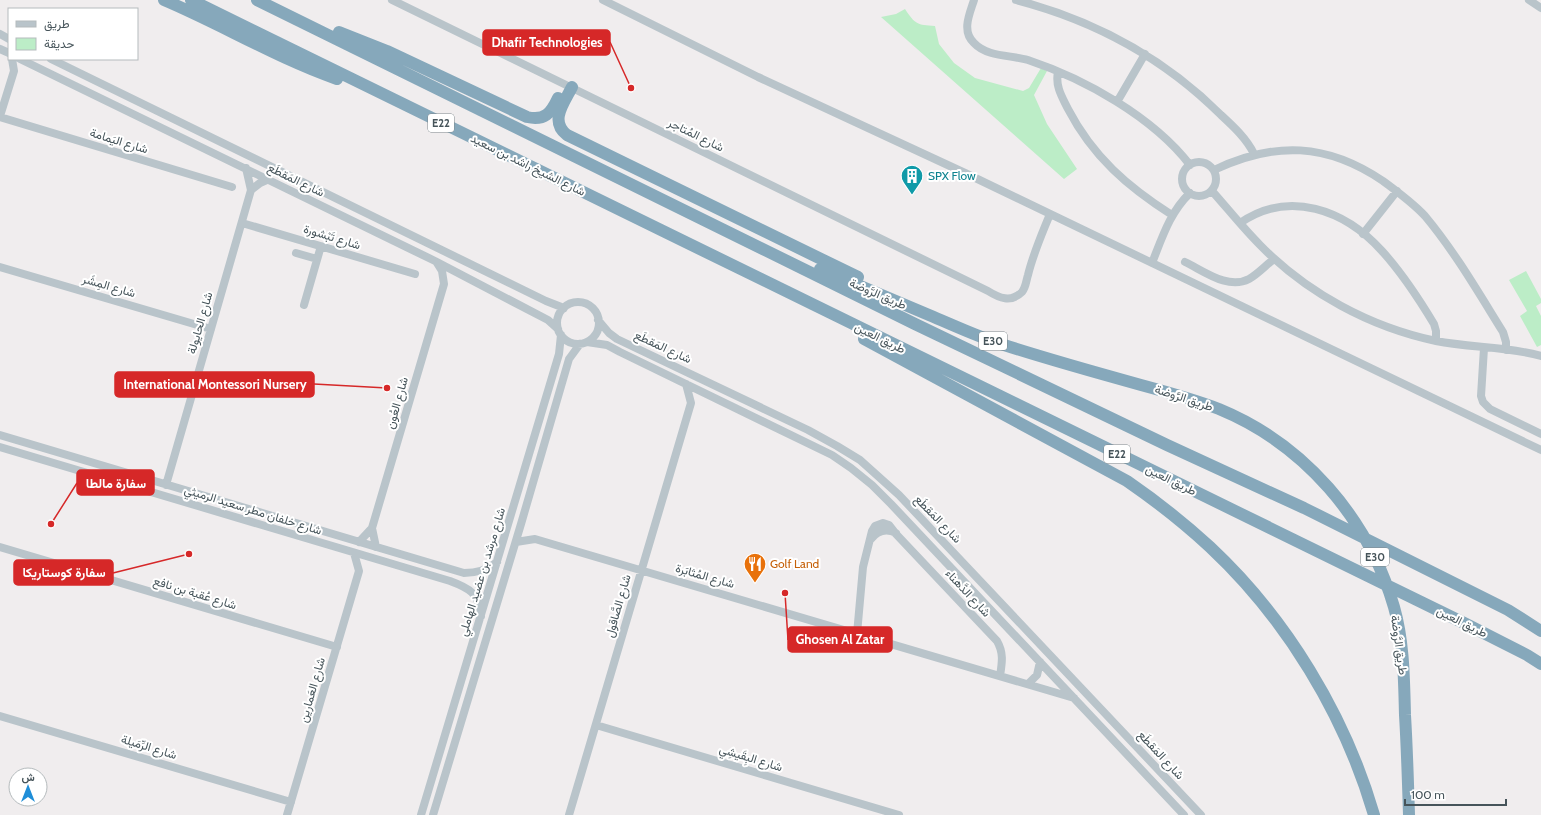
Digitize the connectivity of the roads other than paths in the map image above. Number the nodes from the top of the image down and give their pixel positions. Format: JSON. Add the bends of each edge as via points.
{"nodes":[{"id":1,"x":164,"y":0,"type":"edge"},
{"id":2,"x":191,"y":0,"type":"edge"},
{"id":3,"x":257,"y":0,"type":"edge"},
{"id":4,"x":392,"y":0,"type":"edge"},
{"id":5,"x":603,"y":0,"type":"edge"},
{"id":6,"x":974,"y":0,"type":"edge"},
{"id":7,"x":1016,"y":0,"type":"edge"},
{"id":8,"x":1528,"y":0,"type":"edge"},
{"id":9,"x":1541,"y":8,"type":"edge"},
{"id":10,"x":1145,"y":54,"type":"junction"},
{"id":11,"x":12,"y":60,"type":"edge"},
{"id":12,"x":23,"y":60,"type":"edge"},
{"id":13,"x":53,"y":60,"type":"edge"},
{"id":14,"x":14,"y":71,"type":"junction"},
{"id":15,"x":1058,"y":72,"type":"junction"},
{"id":16,"x":568,"y":86,"type":"junction"},
{"id":17,"x":378,"y":92,"type":"junction"},
{"id":18,"x":1117,"y":102,"type":"junction"},
{"id":19,"x":0,"y":117,"type":"edge"},
{"id":20,"x":140,"y":117,"type":"junction"},
{"id":21,"x":170,"y":117,"type":"junction"},
{"id":22,"x":1254,"y":154,"type":"junction"},
{"id":23,"x":1190,"y":165,"type":"junction"},
{"id":24,"x":246,"y":168,"type":"junction"},
{"id":25,"x":1214,"y":170,"type":"junction"},
{"id":26,"x":269,"y":179,"type":"junction"},
{"id":27,"x":283,"y":187,"type":"junction"},
{"id":28,"x":232,"y":188,"type":"dead end"},
{"id":29,"x":252,"y":190,"type":"junction"},
{"id":30,"x":1212,"y":191,"type":"junction"},
{"id":31,"x":1396,"y":191,"type":"junction"},
{"id":32,"x":1190,"y":193,"type":"junction"},
{"id":33,"x":362,"y":212,"type":"junction"},
{"id":34,"x":1050,"y":214,"type":"junction"},
{"id":35,"x":1172,"y":215,"type":"junction"},
{"id":36,"x":699,"y":218,"type":"junction"},
{"id":37,"x":242,"y":223,"type":"junction"},
{"id":38,"x":1240,"y":223,"type":"junction"},
{"id":39,"x":1363,"y":234,"type":"junction"},
{"id":40,"x":692,"y":245,"type":"junction"},
{"id":41,"x":321,"y":246,"type":"junction"},
{"id":42,"x":296,"y":253,"type":"dead end"},
{"id":43,"x":317,"y":259,"type":"junction"},
{"id":44,"x":1274,"y":259,"type":"junction"},
{"id":45,"x":435,"y":261,"type":"junction"},
{"id":46,"x":1185,"y":262,"type":"dead end"},
{"id":47,"x":1152,"y":263,"type":"junction"},
{"id":48,"x":0,"y":267,"type":"edge"},
{"id":49,"x":415,"y":274,"type":"dead end"},
{"id":50,"x":460,"y":274,"type":"junction"},
{"id":51,"x":444,"y":284,"type":"junction"},
{"id":52,"x":304,"y":305,"type":"dead end"},
{"id":53,"x":564,"y":308,"type":"junction"},
{"id":54,"x":598,"y":320,"type":"junction"},
{"id":55,"x":211,"y":329,"type":"junction"},
{"id":56,"x":964,"y":330,"type":"junction"},
{"id":57,"x":560,"y":332,"type":"junction"},
{"id":58,"x":1436,"y":340,"type":"junction"},
{"id":59,"x":584,"y":343,"type":"junction"},
{"id":60,"x":1484,"y":348,"type":"junction"},
{"id":61,"x":1506,"y":350,"type":"junction"},
{"id":62,"x":1541,"y":356,"type":"edge"},
{"id":63,"x":686,"y":384,"type":"junction"},
{"id":64,"x":710,"y":396,"type":"junction"},
{"id":65,"x":691,"y":403,"type":"junction"},
{"id":66,"x":1541,"y":434,"type":"edge"},
{"id":67,"x":0,"y":435,"type":"edge"},
{"id":68,"x":0,"y":447,"type":"edge"},
{"id":69,"x":1541,"y":450,"type":"edge"},
{"id":70,"x":130,"y":474,"type":"junction"},
{"id":71,"x":126,"y":485,"type":"junction"},
{"id":72,"x":166,"y":485,"type":"junction"},
{"id":73,"x":521,"y":524,"type":"junction"},
{"id":74,"x":372,"y":528,"type":"junction"},
{"id":75,"x":536,"y":539,"type":"junction"},
{"id":76,"x":359,"y":542,"type":"junction"},
{"id":77,"x":516,"y":542,"type":"junction"},
{"id":78,"x":0,"y":547,"type":"edge"},
{"id":79,"x":376,"y":547,"type":"junction"},
{"id":80,"x":354,"y":553,"type":"junction"},
{"id":81,"x":373,"y":559,"type":"junction"},
{"id":82,"x":497,"y":562,"type":"junction"},
{"id":83,"x":453,"y":570,"type":"junction"},
{"id":84,"x":641,"y":570,"type":"junction"},
{"id":85,"x":359,"y":571,"type":"junction"},
{"id":86,"x":450,"y":581,"type":"junction"},
{"id":87,"x":980,"y":581,"type":"junction"},
{"id":88,"x":969,"y":587,"type":"junction"},
{"id":89,"x":481,"y":616,"type":"junction"},
{"id":90,"x":1541,"y":631,"type":"edge"},
{"id":91,"x":857,"y":634,"type":"junction"},
{"id":92,"x":337,"y":647,"type":"junction"},
{"id":93,"x":1040,"y":662,"type":"junction"},
{"id":94,"x":1541,"y":664,"type":"edge"},
{"id":95,"x":1000,"y":676,"type":"junction"},
{"id":96,"x":1028,"y":684,"type":"junction"},
{"id":97,"x":1075,"y":699,"type":"junction"},
{"id":98,"x":0,"y":716,"type":"edge"},
{"id":99,"x":596,"y":724,"type":"junction"},
{"id":100,"x":1150,"y":760,"type":"junction"},
{"id":101,"x":1134,"y":762,"type":"junction"},
{"id":102,"x":291,"y":802,"type":"junction"},
{"id":103,"x":1182,"y":814,"type":"edge"},
{"id":104,"x":287,"y":815,"type":"edge"},
{"id":105,"x":421,"y":815,"type":"edge"},
{"id":106,"x":433,"y":815,"type":"edge"},
{"id":107,"x":569,"y":815,"type":"edge"},
{"id":108,"x":899,"y":815,"type":"edge"},
{"id":109,"x":1201,"y":815,"type":"edge"},
{"id":110,"x":1374,"y":815,"type":"edge"},
{"id":111,"x":1409,"y":815,"type":"edge"}],
"edges":[{"from":1,"to":17,"type":"highway","via":[[300,65]]},
{"from":2,"to":17,"type":"highway","name":"شارع الشيخ راشد بن سعيد","number":"E22"},
{"from":3,"to":16,"type":"highway","via":[[387,51],[527,117],[540,118],[550,112]]},
{"from":3,"to":36,"type":"highway","number":"E22"},
{"from":4,"to":16,"type":"street","name":"شارع المُتاجر"},
{"from":5,"to":34,"type":"street"},
{"from":6,"to":15,"type":"street","via":[[967,22],[969,37],[974,43],[989,51],[1028,60]]},
{"from":7,"to":10,"type":"street","via":[[1079,20]]},
{"from":8,"to":9,"type":"street"},
{"from":10,"to":18,"type":"street"},
{"from":10,"to":22,"type":"street","via":[[1187,84],[1213,107]]},
{"from":11,"to":14,"type":"street"},
{"from":12,"to":14,"type":"street"},
{"from":12,"to":20,"type":"street","name":"شارع المَقطَع"},
{"from":13,"to":21,"type":"street","name":"شارع المَقطَع"},
{"from":14,"to":19,"type":"street"},
{"from":15,"to":18,"type":"street"},
{"from":15,"to":35,"type":"street","via":[[1058,85],[1066,105],[1097,153],[1127,184]]},
{"from":16,"to":34,"type":"street","name":"شارع المُتاجر","via":[[1000,298],[1014,297],[1025,288]]},
{"from":16,"to":56,"type":"highway","via":[[557,120],[567,135]]},
{"from":17,"to":40,"type":"highway","name":"شارع الشيخ راشد بن سعيد","number":"E22"},
{"from":18,"to":23,"type":"street","via":[[1154,129]]},
{"from":19,"to":28,"type":"street","name":"شارع اليَمامة"},
{"from":20,"to":21,"type":"street","via":[[145,112],[157,117]]},
{"from":20,"to":24,"type":"street","name":"شارع المَقطَع"},
{"from":21,"to":33,"type":"street","name":"شارع المَقطَع"},
{"from":22,"to":25,"type":"street"},
{"from":22,"to":31,"type":"street","via":[[1293,150],[1329,155],[1364,170]]},
{"from":23,"to":25,"type":"street","via":[[1204,163]]},
{"from":23,"to":32,"type":"street","via":[[1184,172],[1182,181]]},
{"from":24,"to":26,"type":"street","name":"شارع المَقطَع"},
{"from":24,"to":29,"type":"street"},
{"from":25,"to":30,"type":"street","via":[[1216,183]]},
{"from":26,"to":27,"type":"street","name":"شارع المَقطَع"},
{"from":26,"to":29,"type":"street"},
{"from":27,"to":33,"type":"street","via":[[305,194],[362,221],[366,218]]},
{"from":27,"to":45,"type":"street","name":"شارع المَقطَع"},
{"from":29,"to":37,"type":"street","name":"شارع الحايولة"},
{"from":30,"to":32,"type":"street","via":[[1199,196]]},
{"from":30,"to":38,"type":"street"},
{"from":31,"to":39,"type":"street"},
{"from":31,"to":61,"type":"street","via":[[1415,206],[1460,262],[1503,332]]},
{"from":32,"to":35,"type":"street"},
{"from":33,"to":53,"type":"street","name":"شارع المَقطَع"},
{"from":34,"to":47,"type":"street"},
{"from":35,"to":47,"type":"street"},
{"from":36,"to":56,"type":"highway","name":"طريق الرَّوضة","number":"E30"},
{"from":36,"to":90,"type":"highway","number":"E22","via":[[922,328],[1304,508],[1508,610]]},
{"from":37,"to":41,"type":"street","name":"شارع تَبْشورة"},
{"from":37,"to":55,"type":"street","name":"شارع الحايولة"},
{"from":38,"to":39,"type":"street","via":[[1263,210],[1298,205],[1322,210]]},
{"from":38,"to":44,"type":"street"},
{"from":39,"to":58,"type":"street","via":[[1390,260],[1429,315],[1435,327]]},
{"from":40,"to":94,"type":"highway","name":"طريق العين","number":"E22","via":[[1464,623]]},
{"from":40,"to":110,"type":"highway","via":[[1127,481],[1184,524],[1222,559],[1264,605],[1307,666],[1350,747]]},
{"from":41,"to":43,"type":"street"},
{"from":41,"to":49,"type":"street","name":"شارع تَبْشورة"},
{"from":42,"to":43,"type":"street"},
{"from":43,"to":52,"type":"street"},
{"from":44,"to":46,"type":"street","via":[[1249,279],[1236,283],[1222,280]]},
{"from":44,"to":58,"type":"street","via":[[1308,285],[1355,313],[1390,328]]},
{"from":45,"to":50,"type":"street","name":"شارع المَقطَع"},
{"from":45,"to":51,"type":"street","via":[[442,271]]},
{"from":47,"to":69,"type":"street"},
{"from":48,"to":55,"type":"street","name":"شارع المِشَر"},
{"from":50,"to":51,"type":"street","via":[[453,276]]},
{"from":50,"to":57,"type":"street","name":"شارع المَقطَع","via":[[548,320]]},
{"from":51,"to":74,"type":"street","name":"شارع العُون"},
{"from":53,"to":54,"type":"street","via":[[570,304],[585,304],[596,313]]},
{"from":53,"to":57,"type":"street","via":[[557,321]]},
{"from":54,"to":59,"type":"street","via":[[593,338]]},
{"from":54,"to":87,"type":"street","name":"شارع المَقطَع","via":[[609,334],[617,339],[808,430],[860,460],[899,495]]},
{"from":55,"to":72,"type":"street","name":"شارع الحايولة"},
{"from":56,"to":111,"type":"highway","name":"طريق الرَّوضة","number":"E30","via":[[999,344],[1220,409],[1268,435],[1290,450],[1313,471],[1341,502],[1362,532],[1385,581],[1399,630],[1405,690]]},
{"from":57,"to":59,"type":"street","via":[[570,342]]},
{"from":57,"to":82,"type":"street","name":"شارع مرشد بن عضيد الهاملي","via":[[559,354]]},
{"from":58,"to":60,"type":"street"},
{"from":59,"to":63,"type":"street","name":"شارع المَقطَع","via":[[607,346]]},
{"from":59,"to":73,"type":"street","name":"شارع مرشد بن عضيد الهاملي","via":[[569,358]]},
{"from":60,"to":61,"type":"street"},
{"from":60,"to":66,"type":"street","via":[[1481,396],[1485,405]]},
{"from":61,"to":62,"type":"street"},
{"from":63,"to":64,"type":"street","name":"شارع المَقطَع"},
{"from":63,"to":65,"type":"street"},
{"from":64,"to":65,"type":"street"},
{"from":64,"to":88,"type":"street","name":"شارع المَقطَع","via":[[801,439],[851,468],[872,485]]},
{"from":65,"to":84,"type":"street","name":"شارع الصَّاقول"},
{"from":67,"to":70,"type":"street","name":"شارع خلفان مطر سعيد الرميثي"},
{"from":68,"to":71,"type":"street","name":"شارع خلفان مطر سعيد الرميثي"},
{"from":70,"to":71,"type":"street","via":[[126,477]]},
{"from":70,"to":72,"type":"street","name":"شارع خلفان مطر سعيد الرميثي"},
{"from":71,"to":80,"type":"street","name":"شارع خلفان مطر سعيد الرميثي"},
{"from":72,"to":76,"type":"street","name":"شارع خلفان مطر سعيد الرميثي"},
{"from":73,"to":75,"type":"street","name":"شارع المُثابَرة"},
{"from":73,"to":77,"type":"street","name":"شارع مرشد بن عضيد الهاملي"},
{"from":74,"to":76,"type":"street","name":"شارع العُون"},
{"from":74,"to":79,"type":"street","name":"شارع العُون"},
{"from":75,"to":77,"type":"street","name":"شارع المُثابَرة"},
{"from":75,"to":84,"type":"street","name":"شارع المُثابَرة"},
{"from":76,"to":79,"type":"street","name":"شارع خلفان مطر سعيد الرميثي"},
{"from":77,"to":106,"type":"street","name":"شارع مرشد بن عضيد الهاملي"},
{"from":78,"to":92,"type":"street","name":"شارع عُقبة بن نافع"},
{"from":79,"to":83,"type":"street","name":"شارع خلفان مطر سعيد الرميثي"},
{"from":80,"to":81,"type":"street","name":"شارع خلفان مطر سعيد الرميثي"},
{"from":80,"to":85,"type":"street"},
{"from":81,"to":85,"type":"street"},
{"from":81,"to":86,"type":"street","name":"شارع خلفان مطر سعيد الرميثي"},
{"from":82,"to":83,"type":"street","name":"شارع خلفان مطر سعيد الرميثي","via":[[473,573]]},
{"from":82,"to":89,"type":"street","name":"شارع مرشد بن عضيد الهاملي"},
{"from":83,"to":86,"type":"street"},
{"from":84,"to":91,"type":"street","name":"شارع المُثابَرة"},
{"from":84,"to":99,"type":"street","name":"شارع الصَّاقول"},
{"from":85,"to":92,"type":"street","name":"شارع العَمارين"},
{"from":86,"to":89,"type":"street","name":"شارع خلفان مطر سعيد الرميثي","via":[[472,592],[479,603]]},
{"from":87,"to":88,"type":"street","via":[[970,583]]},
{"from":87,"to":100,"type":"street","name":"شارع المَقطَع"},
{"from":88,"to":93,"type":"street","name":"شارع المَقطَع"},
{"from":89,"to":105,"type":"street","name":"شارع مرشد بن عضيد الهاملي"},
{"from":91,"to":95,"type":"street","name":"شارع المُثابَرة"},
{"from":91,"to":95,"type":"street","name":"شارع الدَّهناء","via":[[863,566],[873,529],[880,523],[889,525],[996,641],[1003,656]]},
{"from":92,"to":102,"type":"street","name":"شارع العَمارين"},
{"from":93,"to":96,"type":"street","via":[[1037,675]]},
{"from":93,"to":97,"type":"street","name":"شارع المَقطَع"},
{"from":95,"to":96,"type":"street","name":"شارع المُثابَرة"},
{"from":96,"to":97,"type":"street","name":"شارع المُثابَرة"},
{"from":97,"to":101,"type":"street","name":"شارع المَقطَع"},
{"from":98,"to":102,"type":"street","name":"شارع الرِّمَيلة"},
{"from":99,"to":107,"type":"street","name":"شارع الصَّاقول"},
{"from":99,"to":108,"type":"street","name":"شارع البِقَيشِي"},
{"from":100,"to":101,"type":"street","via":[[1146,767]]},
{"from":100,"to":109,"type":"street","name":"شارع المَقطَع"},
{"from":101,"to":103,"type":"street","name":"شارع المَقطَع"},
{"from":102,"to":104,"type":"street","name":"شارع العَمارين"}]}
